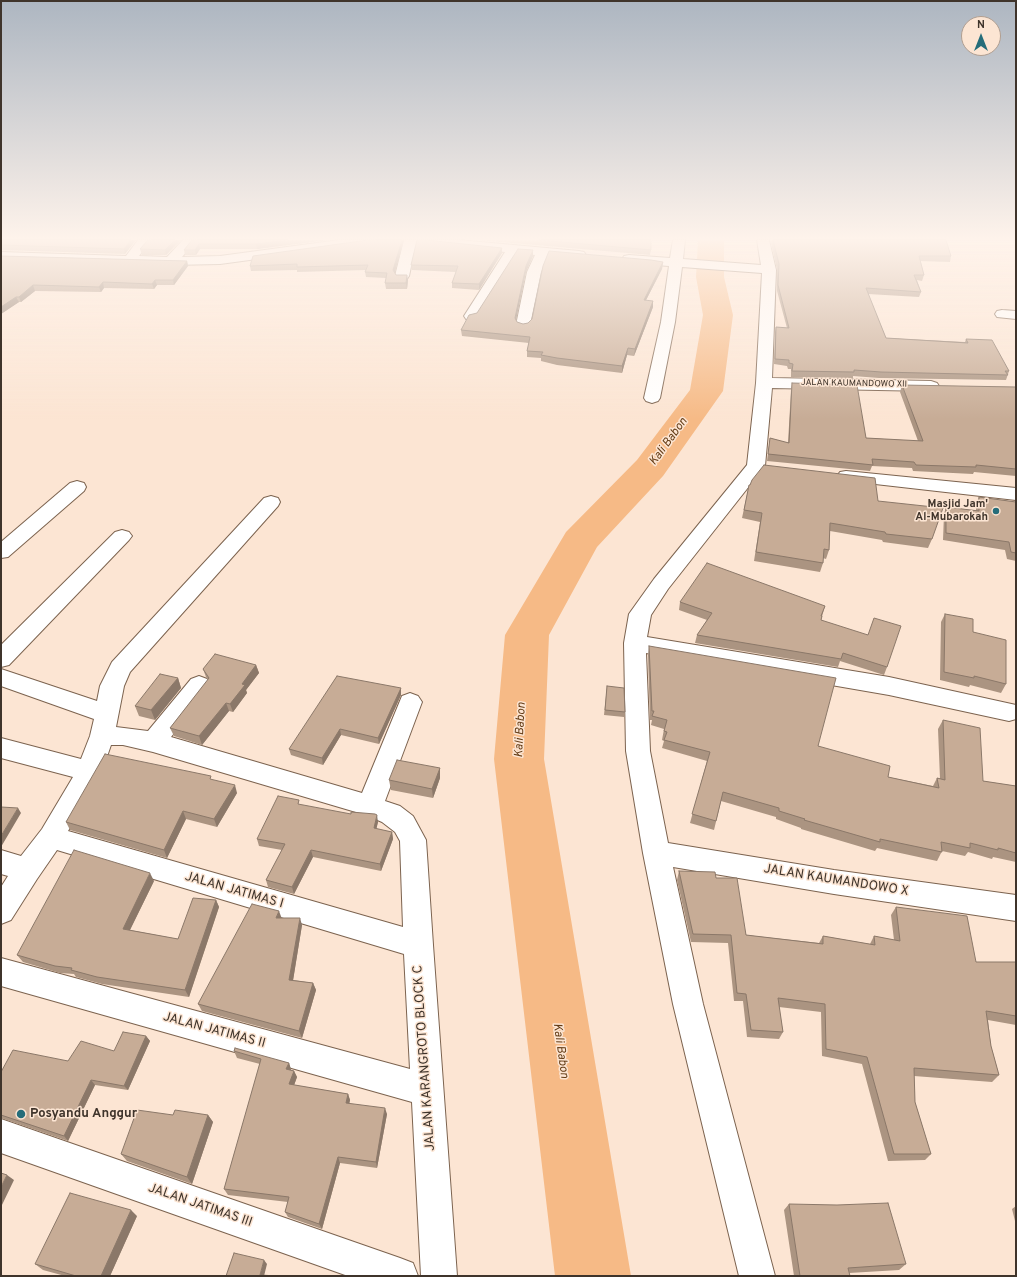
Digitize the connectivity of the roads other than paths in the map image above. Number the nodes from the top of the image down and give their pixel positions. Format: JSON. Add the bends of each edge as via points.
{"nodes":[{"id":1,"x":481,"y":300,"type":"edge"},
{"id":2,"x":528,"y":300,"type":"edge"},
{"id":3,"x":671,"y":300,"type":"edge"},
{"id":4,"x":766,"y":300,"type":"edge"},
{"id":5,"x":471,"y":316,"type":"edge"},
{"id":6,"x":523,"y":325,"type":"edge"},
{"id":7,"x":764,"y":383,"type":"junction"},
{"id":8,"x":948,"y":386,"type":"edge"},
{"id":9,"x":652,"y":398,"type":"dead end"},
{"id":10,"x":827,"y":474,"type":"edge"},
{"id":11,"x":77,"y":487,"type":"dead end"},
{"id":12,"x":1016,"y":494,"type":"edge"},
{"id":13,"x":271,"y":502,"type":"dead end"},
{"id":14,"x":122,"y":536,"type":"dead end"},
{"id":15,"x":1,"y":552,"type":"edge"},
{"id":16,"x":635,"y":643,"type":"junction"},
{"id":17,"x":1,"y":659,"type":"edge"},
{"id":18,"x":1,"y":677,"type":"edge"},
{"id":19,"x":198,"y":685,"type":"dead end"},
{"id":20,"x":410,"y":702,"type":"dead end"},
{"id":21,"x":1009,"y":712,"type":"dead end"},
{"id":22,"x":105,"y":725,"type":"junction"},
{"id":23,"x":153,"y":742,"type":"junction"},
{"id":24,"x":1,"y":748,"type":"edge"},
{"id":25,"x":89,"y":771,"type":"junction"},
{"id":26,"x":370,"y":806,"type":"junction"},
{"id":27,"x":51,"y":837,"type":"junction"},
{"id":28,"x":656,"y":853,"type":"junction"},
{"id":29,"x":1,"y":862,"type":"edge"},
{"id":30,"x":27,"y":870,"type":"junction"},
{"id":31,"x":1016,"y":908,"type":"edge"},
{"id":32,"x":1,"y":911,"type":"edge"},
{"id":33,"x":418,"y":945,"type":"junction"},
{"id":34,"x":1,"y":972,"type":"edge"},
{"id":35,"x":428,"y":1090,"type":"junction"},
{"id":36,"x":1,"y":1136,"type":"edge"},
{"id":37,"x":400,"y":1276,"type":"edge"},
{"id":38,"x":439,"y":1276,"type":"edge"},
{"id":39,"x":757,"y":1276,"type":"edge"}],
"edges":[{"from":1,"to":5,"type":"street"},
{"from":2,"to":6,"type":"street"},
{"from":3,"to":9,"type":"street"},
{"from":4,"to":7,"type":"street"},
{"from":7,"to":8,"type":"street","name":"JALAN KAUMANDOWO XII"},
{"from":7,"to":16,"type":"street","via":[[764,467],[662,584],[640,614]]},
{"from":10,"to":12,"type":"street"},
{"from":11,"to":15,"type":"street"},
{"from":13,"to":22,"type":"street","via":[[120,668],[112,686]]},
{"from":14,"to":17,"type":"street"},
{"from":16,"to":21,"type":"street","via":[[889,686]]},
{"from":16,"to":28,"type":"street","via":[[638,751]]},
{"from":18,"to":22,"type":"street"},
{"from":19,"to":23,"type":"street"},
{"from":20,"to":26,"type":"street"},
{"from":22,"to":23,"type":"street","via":[[123,736]]},
{"from":22,"to":25,"type":"street"},
{"from":23,"to":26,"type":"street"},
{"from":24,"to":25,"type":"street"},
{"from":25,"to":27,"type":"street"},
{"from":26,"to":33,"type":"street","name":"JALAN KARANGROTO BLOCK C","via":[[391,814],[404,824],[413,840]]},
{"from":27,"to":30,"type":"street"},
{"from":27,"to":33,"type":"street","name":"JALAN JATIMAS I"},
{"from":28,"to":31,"type":"street","name":"JALAN KAUMANDOWO X"},
{"from":28,"to":39,"type":"street","via":[[688,1004]]},
{"from":29,"to":30,"type":"street"},
{"from":30,"to":32,"type":"street"},
{"from":33,"to":35,"type":"street","name":"JALAN KARANGROTO BLOCK C"},
{"from":34,"to":35,"type":"street","name":"JALAN JATIMAS II"},
{"from":35,"to":38,"type":"street","name":"JALAN KARANGROTO BLOCK C"},
{"from":36,"to":37,"type":"street","name":"JALAN JATIMAS III"}]}
